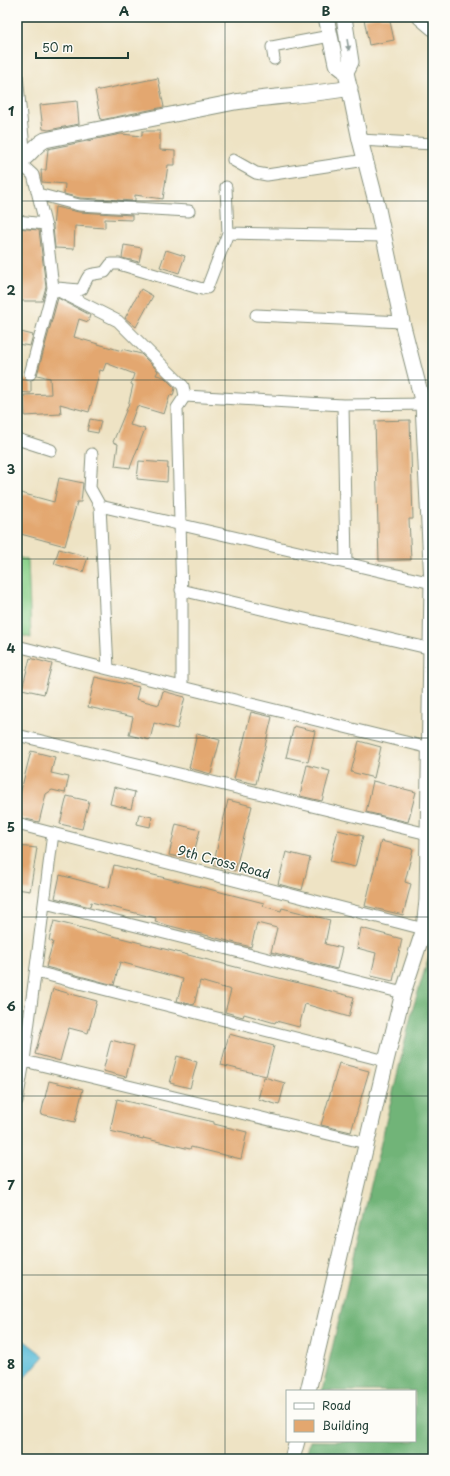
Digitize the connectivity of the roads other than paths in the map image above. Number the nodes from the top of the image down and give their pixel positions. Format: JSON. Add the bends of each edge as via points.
{"nodes":[{"id":1,"x":344,"y":17,"type":"edge"},
{"id":2,"x":420,"y":17,"type":"edge"},
{"id":3,"x":330,"y":18,"type":"edge"},
{"id":4,"x":433,"y":28,"type":"edge"},
{"id":5,"x":330,"y":36,"type":"junction"},
{"id":6,"x":274,"y":59,"type":"dead end"},
{"id":7,"x":346,"y":72,"type":"junction"},
{"id":8,"x":17,"y":75,"type":"edge"},
{"id":9,"x":350,"y":88,"type":"junction"},
{"id":10,"x":360,"y":140,"type":"junction"},
{"id":11,"x":433,"y":144,"type":"edge"},
{"id":12,"x":233,"y":160,"type":"dead end"},
{"id":13,"x":366,"y":160,"type":"junction"},
{"id":14,"x":19,"y":162,"type":"edge"},
{"id":15,"x":226,"y":187,"type":"dead end"},
{"id":16,"x":38,"y":194,"type":"junction"},
{"id":17,"x":189,"y":211,"type":"dead end"},
{"id":18,"x":17,"y":221,"type":"edge"},
{"id":19,"x":45,"y":224,"type":"junction"},
{"id":20,"x":228,"y":233,"type":"junction"},
{"id":21,"x":384,"y":236,"type":"junction"},
{"id":22,"x":53,"y":288,"type":"junction"},
{"id":23,"x":256,"y":315,"type":"dead end"},
{"id":24,"x":402,"y":322,"type":"junction"},
{"id":25,"x":30,"y":374,"type":"dead end"},
{"id":26,"x":185,"y":396,"type":"junction"},
{"id":27,"x":428,"y":404,"type":"edge"},
{"id":28,"x":343,"y":405,"type":"junction"},
{"id":29,"x":17,"y":439,"type":"edge"},
{"id":30,"x":51,"y":450,"type":"dead end"},
{"id":31,"x":92,"y":454,"type":"dead end"},
{"id":32,"x":430,"y":465,"type":"edge"},
{"id":33,"x":100,"y":506,"type":"junction"},
{"id":34,"x":180,"y":524,"type":"junction"},
{"id":35,"x":346,"y":563,"type":"junction"},
{"id":36,"x":432,"y":583,"type":"junction"},
{"id":37,"x":181,"y":590,"type":"junction"},
{"id":38,"x":17,"y":646,"type":"edge"},
{"id":39,"x":432,"y":648,"type":"junction"},
{"id":40,"x":108,"y":668,"type":"junction"},
{"id":41,"x":182,"y":686,"type":"junction"},
{"id":42,"x":17,"y":735,"type":"edge"},
{"id":43,"x":430,"y":748,"type":"junction"},
{"id":44,"x":17,"y":824,"type":"edge"},
{"id":45,"x":53,"y":833,"type":"junction"},
{"id":46,"x":428,"y":834,"type":"junction"},
{"id":47,"x":45,"y":903,"type":"junction"},
{"id":48,"x":424,"y":929,"type":"junction"},
{"id":49,"x":36,"y":972,"type":"junction"},
{"id":50,"x":403,"y":993,"type":"junction"},
{"id":51,"x":24,"y":1061,"type":"junction"},
{"id":52,"x":386,"y":1061,"type":"junction"},
{"id":53,"x":17,"y":1101,"type":"edge"},
{"id":54,"x":366,"y":1143,"type":"junction"},
{"id":55,"x":308,"y":1390,"type":"edge"},
{"id":56,"x":296,"y":1442,"type":"edge"},
{"id":57,"x":292,"y":1459,"type":"edge"}],
"edges":[{"from":1,"to":7,"type":"street","one_way":true,"via":[[351,62]]},
{"from":2,"to":4,"type":"street"},
{"from":3,"to":5,"type":"street"},
{"from":5,"to":6,"type":"street","via":[[272,47]]},
{"from":5,"to":7,"type":"street","via":[[336,64]]},
{"from":7,"to":9,"type":"street"},
{"from":8,"to":14,"type":"street"},
{"from":9,"to":10,"type":"street"},
{"from":9,"to":14,"type":"street","via":[[315,94],[243,100],[45,140],[32,148]]},
{"from":10,"to":11,"type":"street"},
{"from":10,"to":13,"type":"street"},
{"from":12,"to":13,"type":"street","via":[[256,173],[267,175]]},
{"from":13,"to":21,"type":"street"},
{"from":14,"to":16,"type":"street","via":[[33,175]]},
{"from":15,"to":20,"type":"street"},
{"from":16,"to":17,"type":"street","via":[[79,205]]},
{"from":16,"to":19,"type":"street"},
{"from":18,"to":19,"type":"street"},
{"from":19,"to":22,"type":"street"},
{"from":20,"to":21,"type":"street"},
{"from":20,"to":22,"type":"street","via":[[208,288],[202,289],[112,264],[105,272],[88,275],[82,289]]},
{"from":21,"to":24,"type":"street"},
{"from":22,"to":25,"type":"street"},
{"from":22,"to":26,"type":"street","via":[[118,321],[183,386]]},
{"from":23,"to":24,"type":"street"},
{"from":24,"to":27,"type":"street"},
{"from":26,"to":28,"type":"street"},
{"from":26,"to":34,"type":"street","via":[[177,408]]},
{"from":27,"to":28,"type":"street"},
{"from":27,"to":32,"type":"street"},
{"from":28,"to":35,"type":"street"},
{"from":29,"to":30,"type":"street"},
{"from":31,"to":33,"type":"street","via":[[90,488]]},
{"from":32,"to":36,"type":"street"},
{"from":33,"to":34,"type":"street"},
{"from":33,"to":40,"type":"street"},
{"from":34,"to":35,"type":"street"},
{"from":34,"to":37,"type":"street"},
{"from":35,"to":36,"type":"street"},
{"from":36,"to":39,"type":"street"},
{"from":37,"to":39,"type":"street"},
{"from":37,"to":41,"type":"street"},
{"from":38,"to":40,"type":"street"},
{"from":39,"to":43,"type":"street"},
{"from":40,"to":41,"type":"street"},
{"from":41,"to":43,"type":"street"},
{"from":42,"to":46,"type":"street"},
{"from":43,"to":46,"type":"street"},
{"from":44,"to":45,"type":"street","name":"9th Cross Road"},
{"from":45,"to":47,"type":"street"},
{"from":45,"to":48,"type":"street","name":"9th Cross Road"},
{"from":46,"to":48,"type":"street"},
{"from":47,"to":49,"type":"street"},
{"from":47,"to":50,"type":"street"},
{"from":48,"to":50,"type":"street"},
{"from":49,"to":51,"type":"street"},
{"from":49,"to":52,"type":"street"},
{"from":50,"to":52,"type":"street"},
{"from":51,"to":53,"type":"street"},
{"from":51,"to":54,"type":"street"},
{"from":52,"to":54,"type":"street"},
{"from":54,"to":55,"type":"street"},
{"from":56,"to":57,"type":"street"}]}
